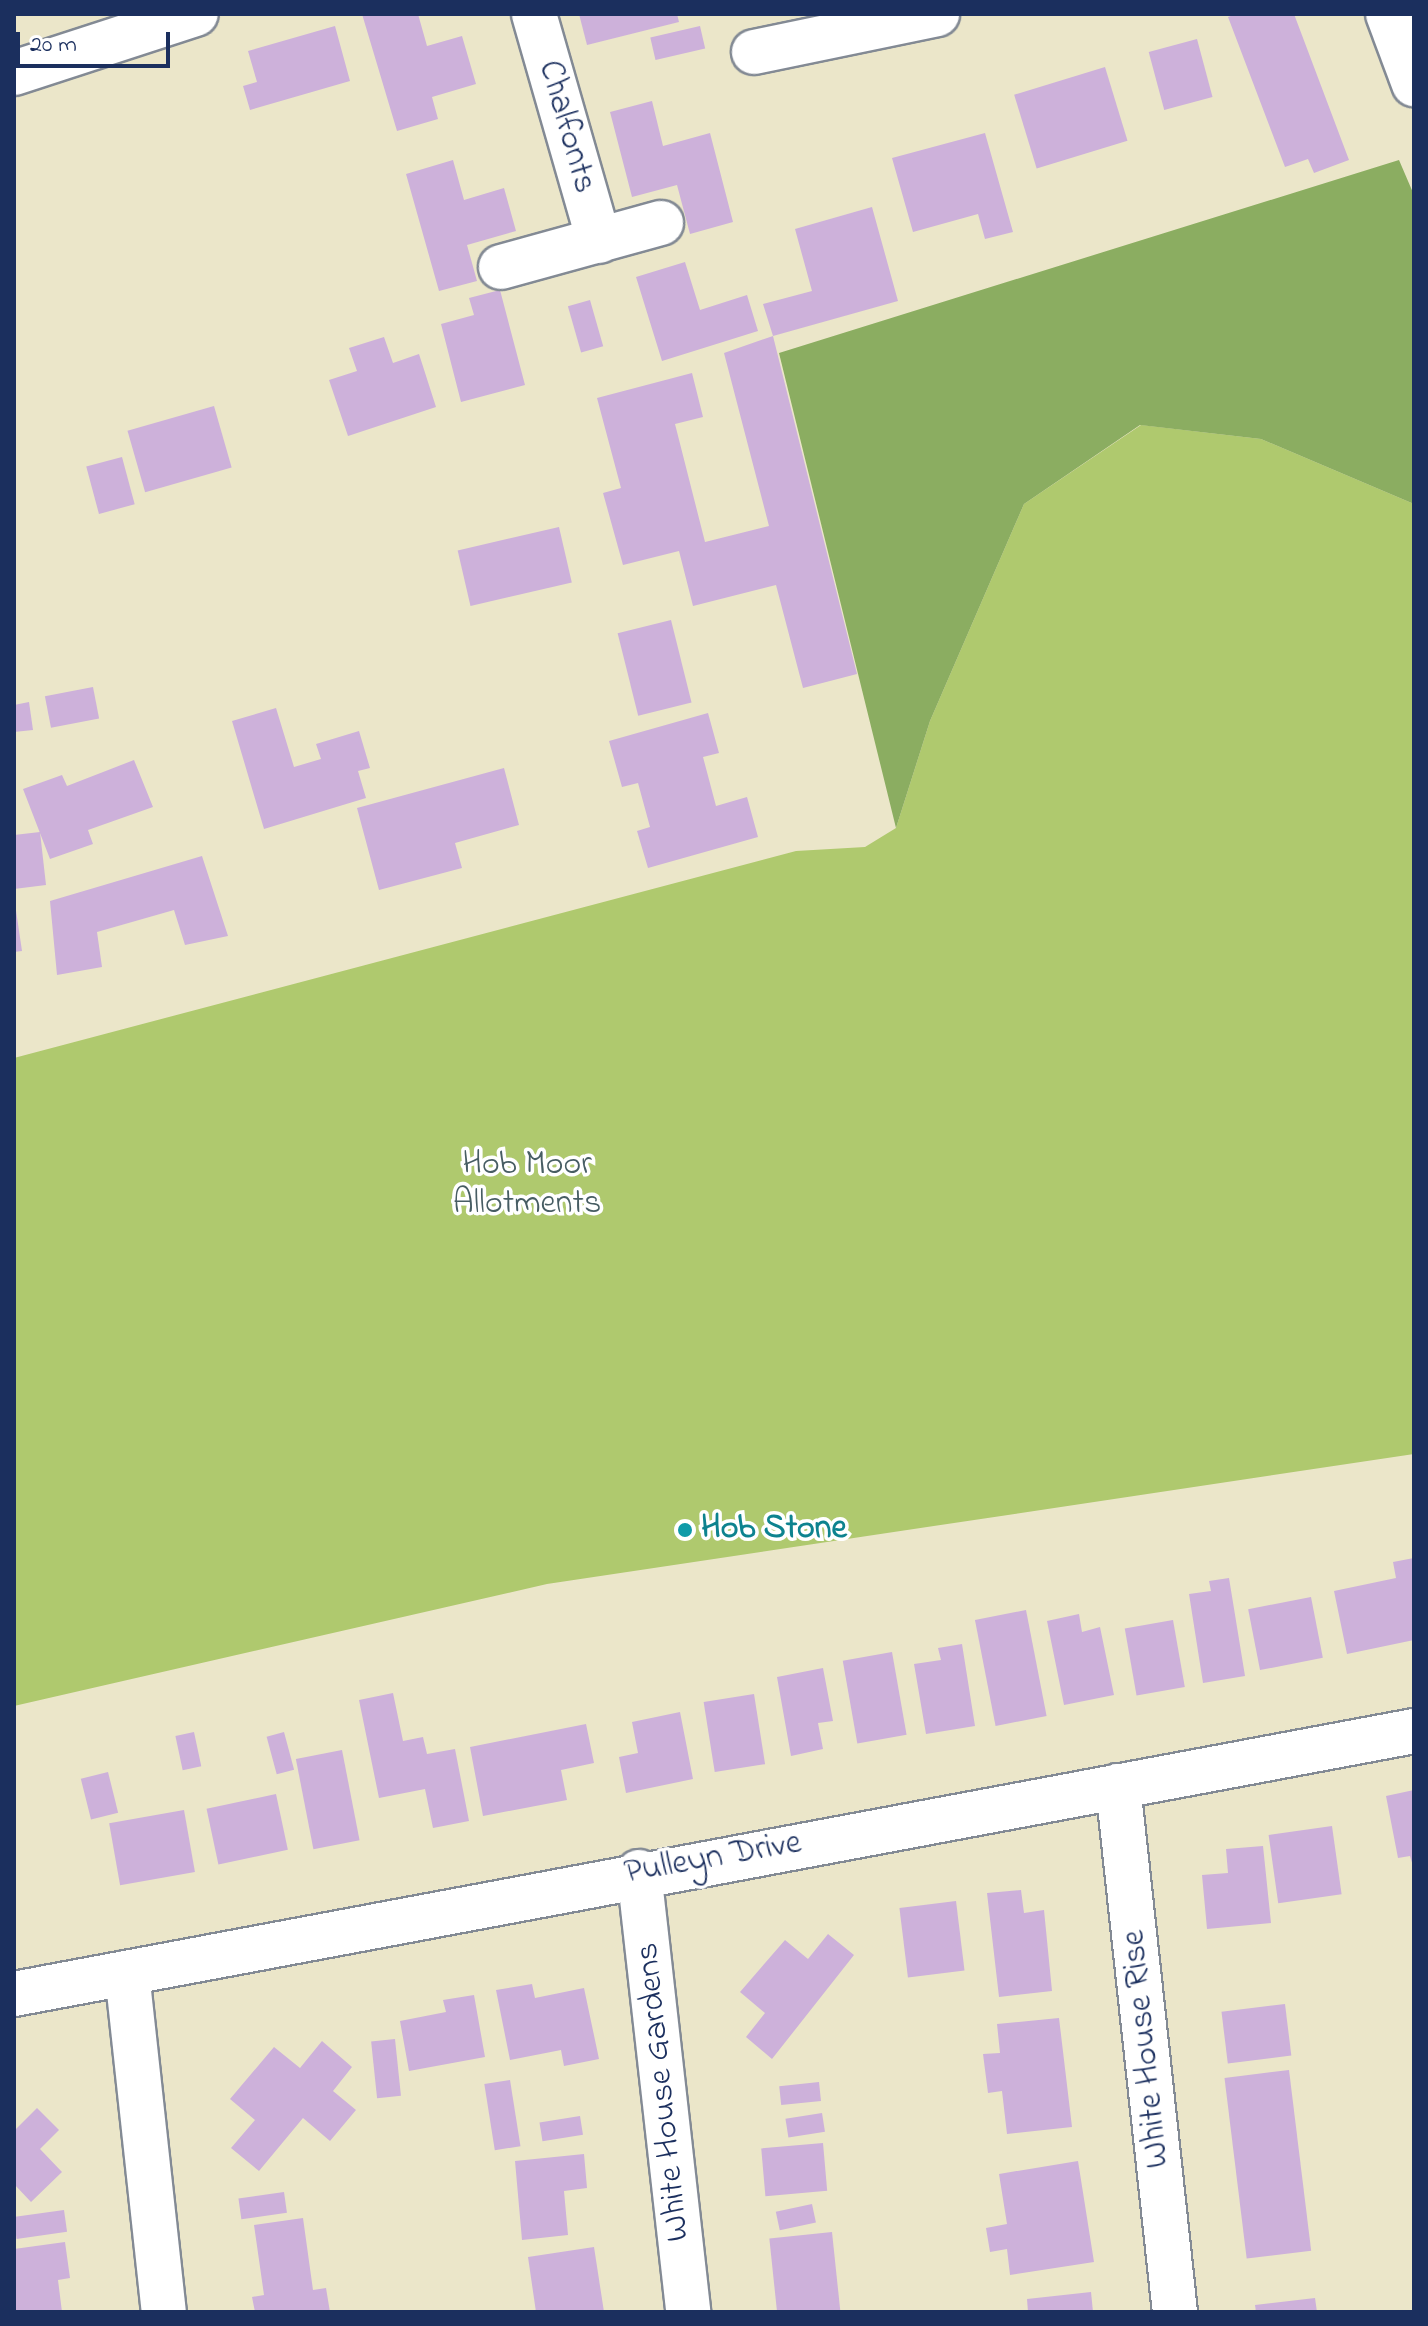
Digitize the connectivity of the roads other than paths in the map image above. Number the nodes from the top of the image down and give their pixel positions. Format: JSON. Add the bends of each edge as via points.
{"nodes":[{"id":1,"x":196,"y":14,"type":"edge"},
{"id":2,"x":534,"y":14,"type":"edge"},
{"id":3,"x":937,"y":14,"type":"edge"},
{"id":4,"x":1388,"y":14,"type":"edge"},
{"id":5,"x":754,"y":52,"type":"dead end"},
{"id":6,"x":14,"y":73,"type":"edge"},
{"id":7,"x":1414,"y":84,"type":"edge"},
{"id":8,"x":661,"y":223,"type":"dead end"},
{"id":9,"x":599,"y":241,"type":"junction"},
{"id":10,"x":501,"y":267,"type":"dead end"},
{"id":11,"x":1414,"y":1731,"type":"edge"},
{"id":12,"x":1118,"y":1786,"type":"junction"},
{"id":13,"x":639,"y":1872,"type":"junction"},
{"id":14,"x":127,"y":1973,"type":"junction"},
{"id":15,"x":14,"y":1994,"type":"edge"},
{"id":16,"x":164,"y":2312,"type":"edge"},
{"id":17,"x":688,"y":2312,"type":"edge"},
{"id":18,"x":1175,"y":2312,"type":"edge"}],
"edges":[{"from":1,"to":6,"type":"street"},
{"from":2,"to":9,"type":"street","name":"Chalfonts"},
{"from":3,"to":5,"type":"street"},
{"from":4,"to":7,"type":"street"},
{"from":8,"to":9,"type":"street","name":"Chalfonts"},
{"from":9,"to":10,"type":"street","name":"Chalfonts"},
{"from":11,"to":12,"type":"street","name":"Pulleyn Drive"},
{"from":12,"to":13,"type":"street","name":"Pulleyn Drive"},
{"from":12,"to":18,"type":"street","name":"White House Rise"},
{"from":13,"to":14,"type":"street","name":"Pulleyn Drive"},
{"from":13,"to":17,"type":"street","name":"White House Gardens"},
{"from":14,"to":15,"type":"street","name":"Pulleyn Drive"},
{"from":14,"to":16,"type":"street"}]}
